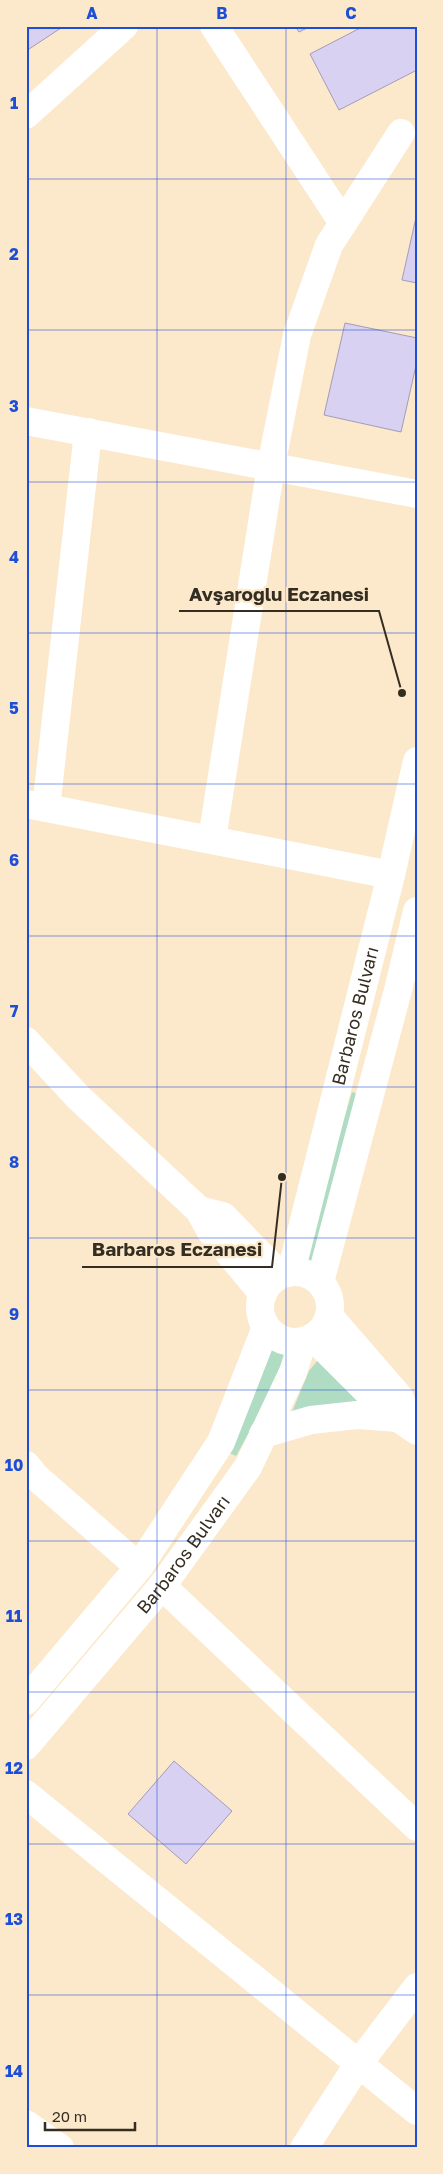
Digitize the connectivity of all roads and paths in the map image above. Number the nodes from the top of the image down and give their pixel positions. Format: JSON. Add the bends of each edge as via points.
{"nodes":[{"id":1,"x":124,"y":26,"type":"edge"},
{"id":2,"x":214,"y":26,"type":"edge"},
{"id":3,"x":26,"y":115,"type":"edge"},
{"id":4,"x":401,"y":133,"type":"dead end"},
{"id":5,"x":344,"y":223,"type":"junction"},
{"id":6,"x":26,"y":421,"type":"edge"},
{"id":7,"x":88,"y":432,"type":"junction"},
{"id":8,"x":271,"y":466,"type":"junction"},
{"id":9,"x":417,"y":494,"type":"edge"},
{"id":10,"x":417,"y":761,"type":"edge"},
{"id":11,"x":36,"y":806,"type":"edge"},
{"id":12,"x":212,"y":839,"type":"junction"},
{"id":13,"x":391,"y":875,"type":"junction"},
{"id":14,"x":417,"y":911,"type":"edge"},
{"id":15,"x":408,"y":992,"type":"edge"},
{"id":16,"x":26,"y":1041,"type":"edge"},
{"id":17,"x":278,"y":1280,"type":"junction"},
{"id":18,"x":320,"y":1282,"type":"junction"},
{"id":19,"x":266,"y":1327,"type":"junction"},
{"id":20,"x":315,"y":1331,"type":"junction"},
{"id":21,"x":408,"y":1424,"type":"edge"},
{"id":22,"x":264,"y":1434,"type":"junction"},
{"id":23,"x":26,"y":1465,"type":"edge"},
{"id":24,"x":139,"y":1567,"type":"junction"},
{"id":25,"x":162,"y":1586,"type":"junction"},
{"id":26,"x":26,"y":1701,"type":"edge"},
{"id":27,"x":26,"y":1746,"type":"edge"},
{"id":28,"x":26,"y":1794,"type":"edge"},
{"id":29,"x":417,"y":1827,"type":"edge"},
{"id":30,"x":417,"y":1987,"type":"edge"},
{"id":31,"x":359,"y":2063,"type":"junction"},
{"id":32,"x":417,"y":2111,"type":"edge"},
{"id":33,"x":26,"y":2124,"type":"edge"},
{"id":34,"x":55,"y":2146,"type":"edge"},
{"id":35,"x":304,"y":2148,"type":"edge"}],
"edges":[{"from":1,"to":3,"type":"street"},
{"from":2,"to":5,"type":"street"},
{"from":4,"to":5,"type":"street"},
{"from":5,"to":8,"type":"street","via":[[329,245],[297,335]]},
{"from":6,"to":7,"type":"street"},
{"from":7,"to":8,"type":"street"},
{"from":7,"to":11,"type":"street"},
{"from":8,"to":9,"type":"street"},
{"from":8,"to":12,"type":"street"},
{"from":10,"to":13,"type":"street","name":"Barbaros Bulvarı"},
{"from":11,"to":12,"type":"street"},
{"from":12,"to":13,"type":"street"},
{"from":13,"to":17,"type":"street","name":"Barbaros Bulvarı"},
{"from":14,"to":15,"type":"street","name":"Barbaros Bulvarı"},
{"from":15,"to":18,"type":"street","name":"Barbaros Bulvarı"},
{"from":16,"to":17,"type":"street","via":[[78,1097],[199,1210],[223,1216]]},
{"from":17,"to":18,"type":"street","via":[[312,1276]]},
{"from":17,"to":19,"type":"street","via":[[260,1305]]},
{"from":18,"to":20,"type":"street","via":[[329,1298]]},
{"from":19,"to":20,"type":"street","via":[[282,1340]]},
{"from":19,"to":24,"type":"street","name":"Barbaros Bulvarı","via":[[221,1442]]},
{"from":20,"to":21,"type":"street","via":[[386,1410]]},
{"from":20,"to":22,"type":"street","name":"Barbaros Bulvarı"},
{"from":21,"to":22,"type":"street","via":[[357,1415],[311,1420]]},
{"from":22,"to":25,"type":"street","name":"Barbaros Bulvarı","via":[[248,1467]]},
{"from":23,"to":24,"type":"street"},
{"from":24,"to":26,"type":"street","name":"Barbaros Bulvarı"},
{"from":25,"to":27,"type":"street","name":"Barbaros Bulvarı"},
{"from":25,"to":29,"type":"street"},
{"from":28,"to":31,"type":"street"},
{"from":30,"to":31,"type":"street"},
{"from":31,"to":32,"type":"street"},
{"from":31,"to":35,"type":"street"},
{"from":33,"to":34,"type":"street"}]}
